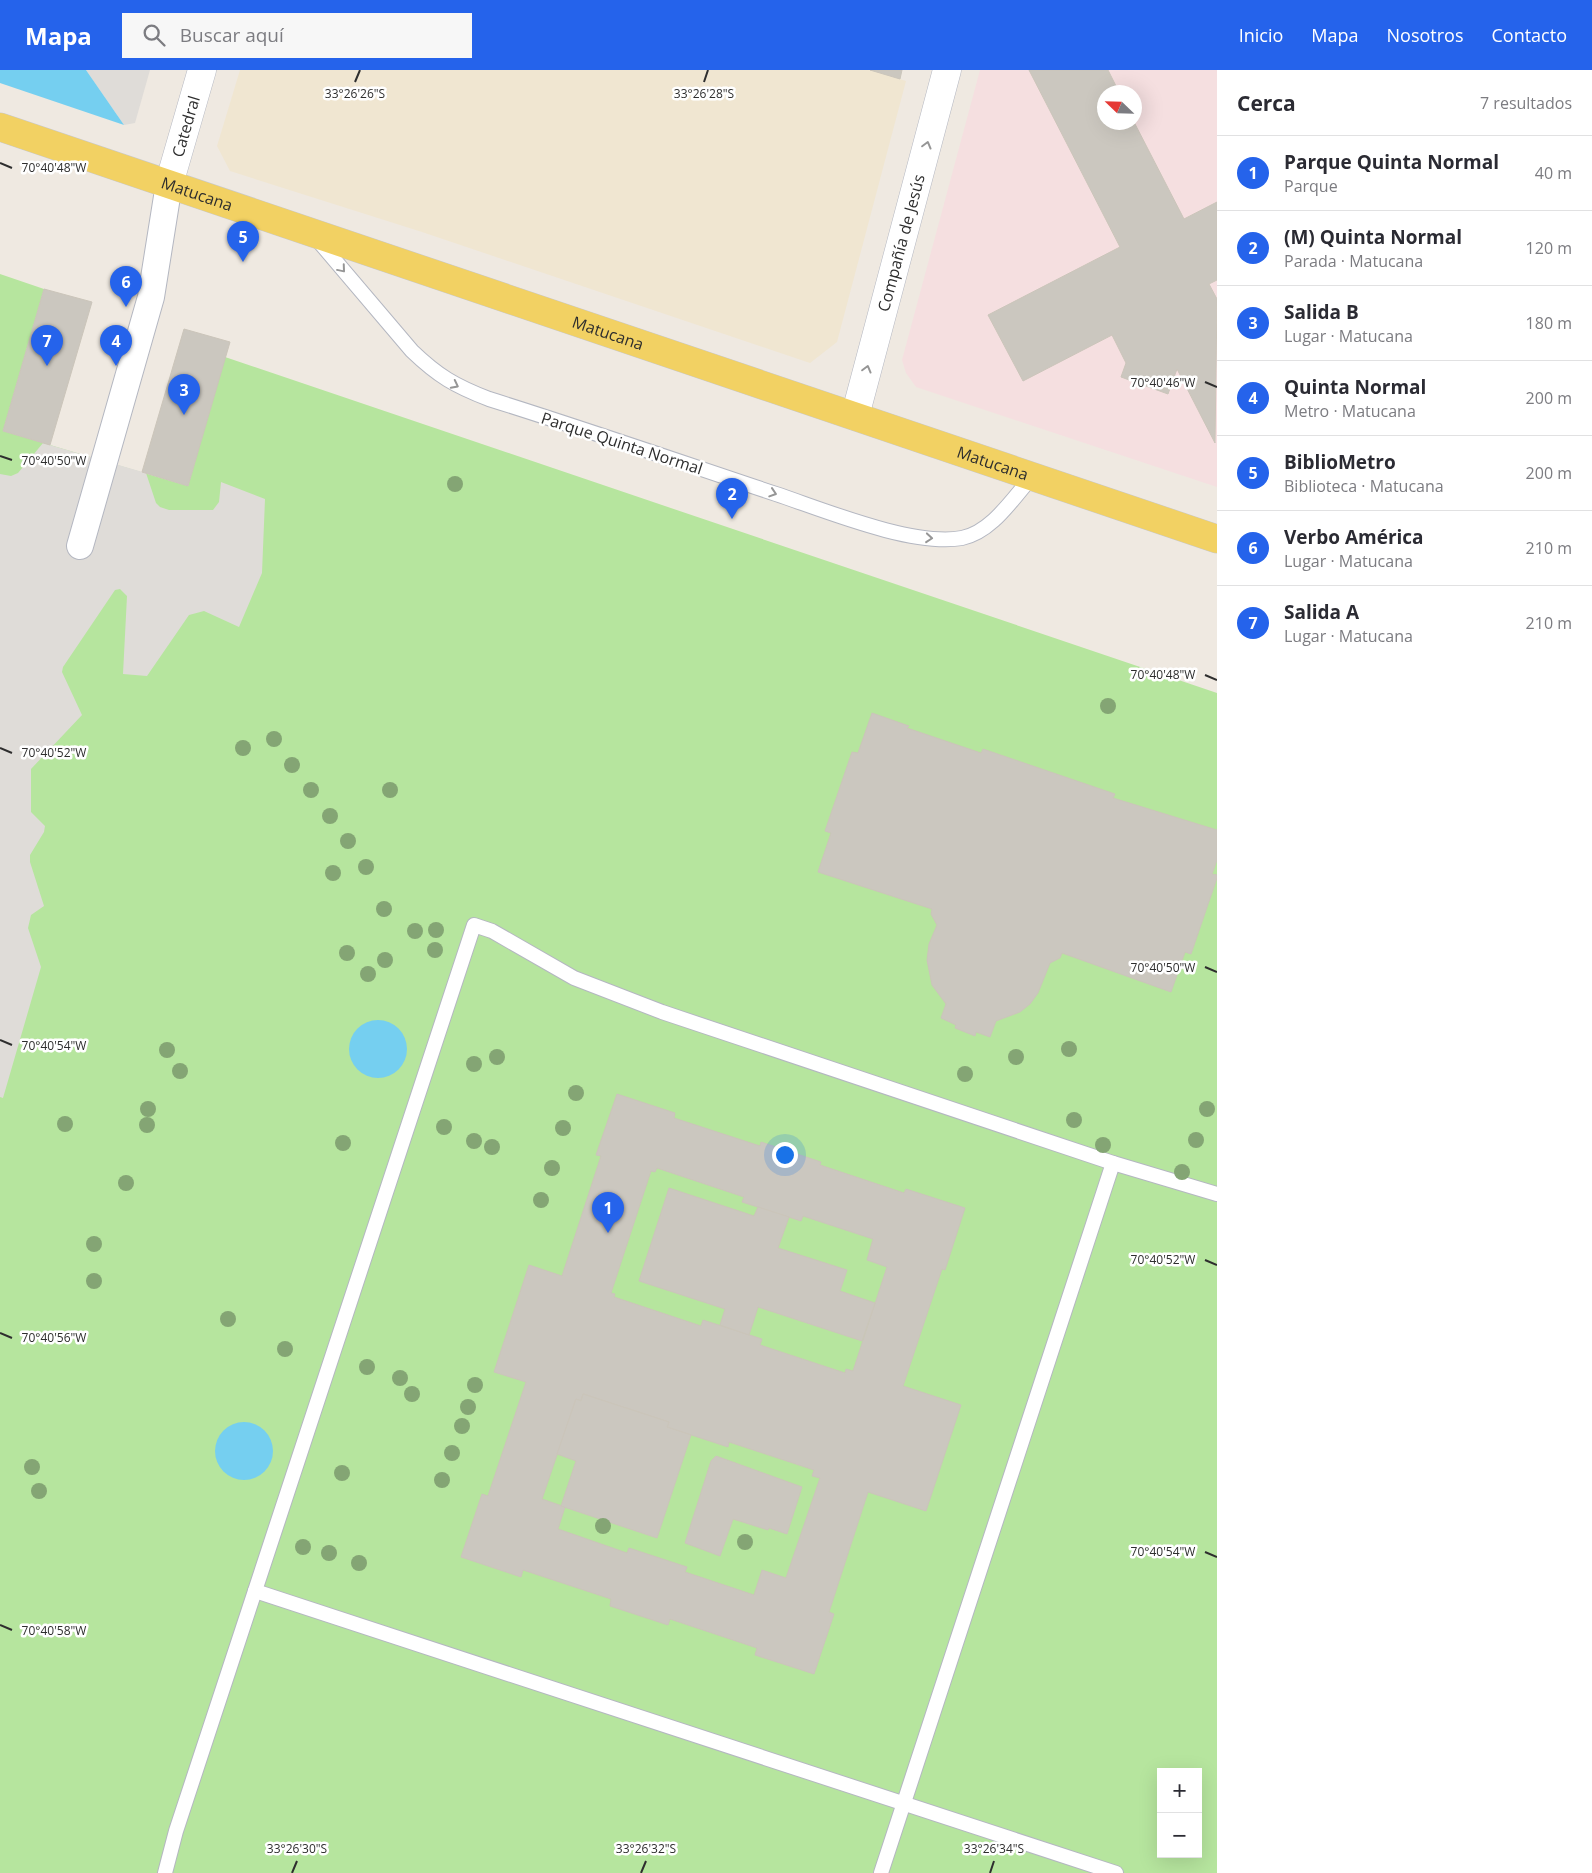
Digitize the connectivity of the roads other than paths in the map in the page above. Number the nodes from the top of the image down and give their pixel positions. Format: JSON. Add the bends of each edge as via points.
{"nodes":[{"id":1,"x":202,"y":70,"type":"edge"},
{"id":2,"x":948,"y":70,"type":"edge"},
{"id":3,"x":0,"y":127,"type":"edge"},
{"id":4,"x":168,"y":184,"type":"junction"},
{"id":5,"x":311,"y":232,"type":"junction"},
{"id":6,"x":854,"y":416,"type":"junction"},
{"id":7,"x":1032,"y":477,"type":"junction"},
{"id":8,"x":1217,"y":539,"type":"edge"},
{"id":9,"x":80,"y":546,"type":"dead end"},
{"id":10,"x":1113,"y":1163,"type":"junction"},
{"id":11,"x":1217,"y":1194,"type":"edge"},
{"id":12,"x":255,"y":1591,"type":"junction"},
{"id":13,"x":904,"y":1804,"type":"junction"},
{"id":14,"x":165,"y":1873,"type":"edge"},
{"id":15,"x":881,"y":1873,"type":"edge"},
{"id":16,"x":1116,"y":1873,"type":"edge"}],
"edges":[{"from":1,"to":4,"type":"street","name":"Catedral"},
{"from":6,"to":2,"type":"street","name":"Compañía de Jesús","one_way":true},
{"from":3,"to":4,"type":"main road","name":"Matucana"},
{"from":4,"to":5,"type":"main road","name":"Matucana"},
{"from":4,"to":9,"type":"street","via":[[151,296]]},
{"from":5,"to":6,"type":"main road","name":"Matucana"},
{"from":5,"to":7,"type":"lane","name":"Parque Quinta Normal","one_way":true,"via":[[412,351],[444,380],[489,399],[912,536],[950,539],[976,534],[994,520]]},
{"from":6,"to":7,"type":"main road","name":"Matucana"},
{"from":7,"to":8,"type":"main road","name":"Matucana"},
{"from":10,"to":11,"type":"lane"},
{"from":10,"to":12,"type":"lane","via":[[662,1012],[574,978],[492,931],[474,925]]},
{"from":10,"to":13,"type":"lane"},
{"from":12,"to":13,"type":"lane"},
{"from":12,"to":14,"type":"lane"},
{"from":13,"to":15,"type":"lane"},
{"from":13,"to":16,"type":"lane"}]}
